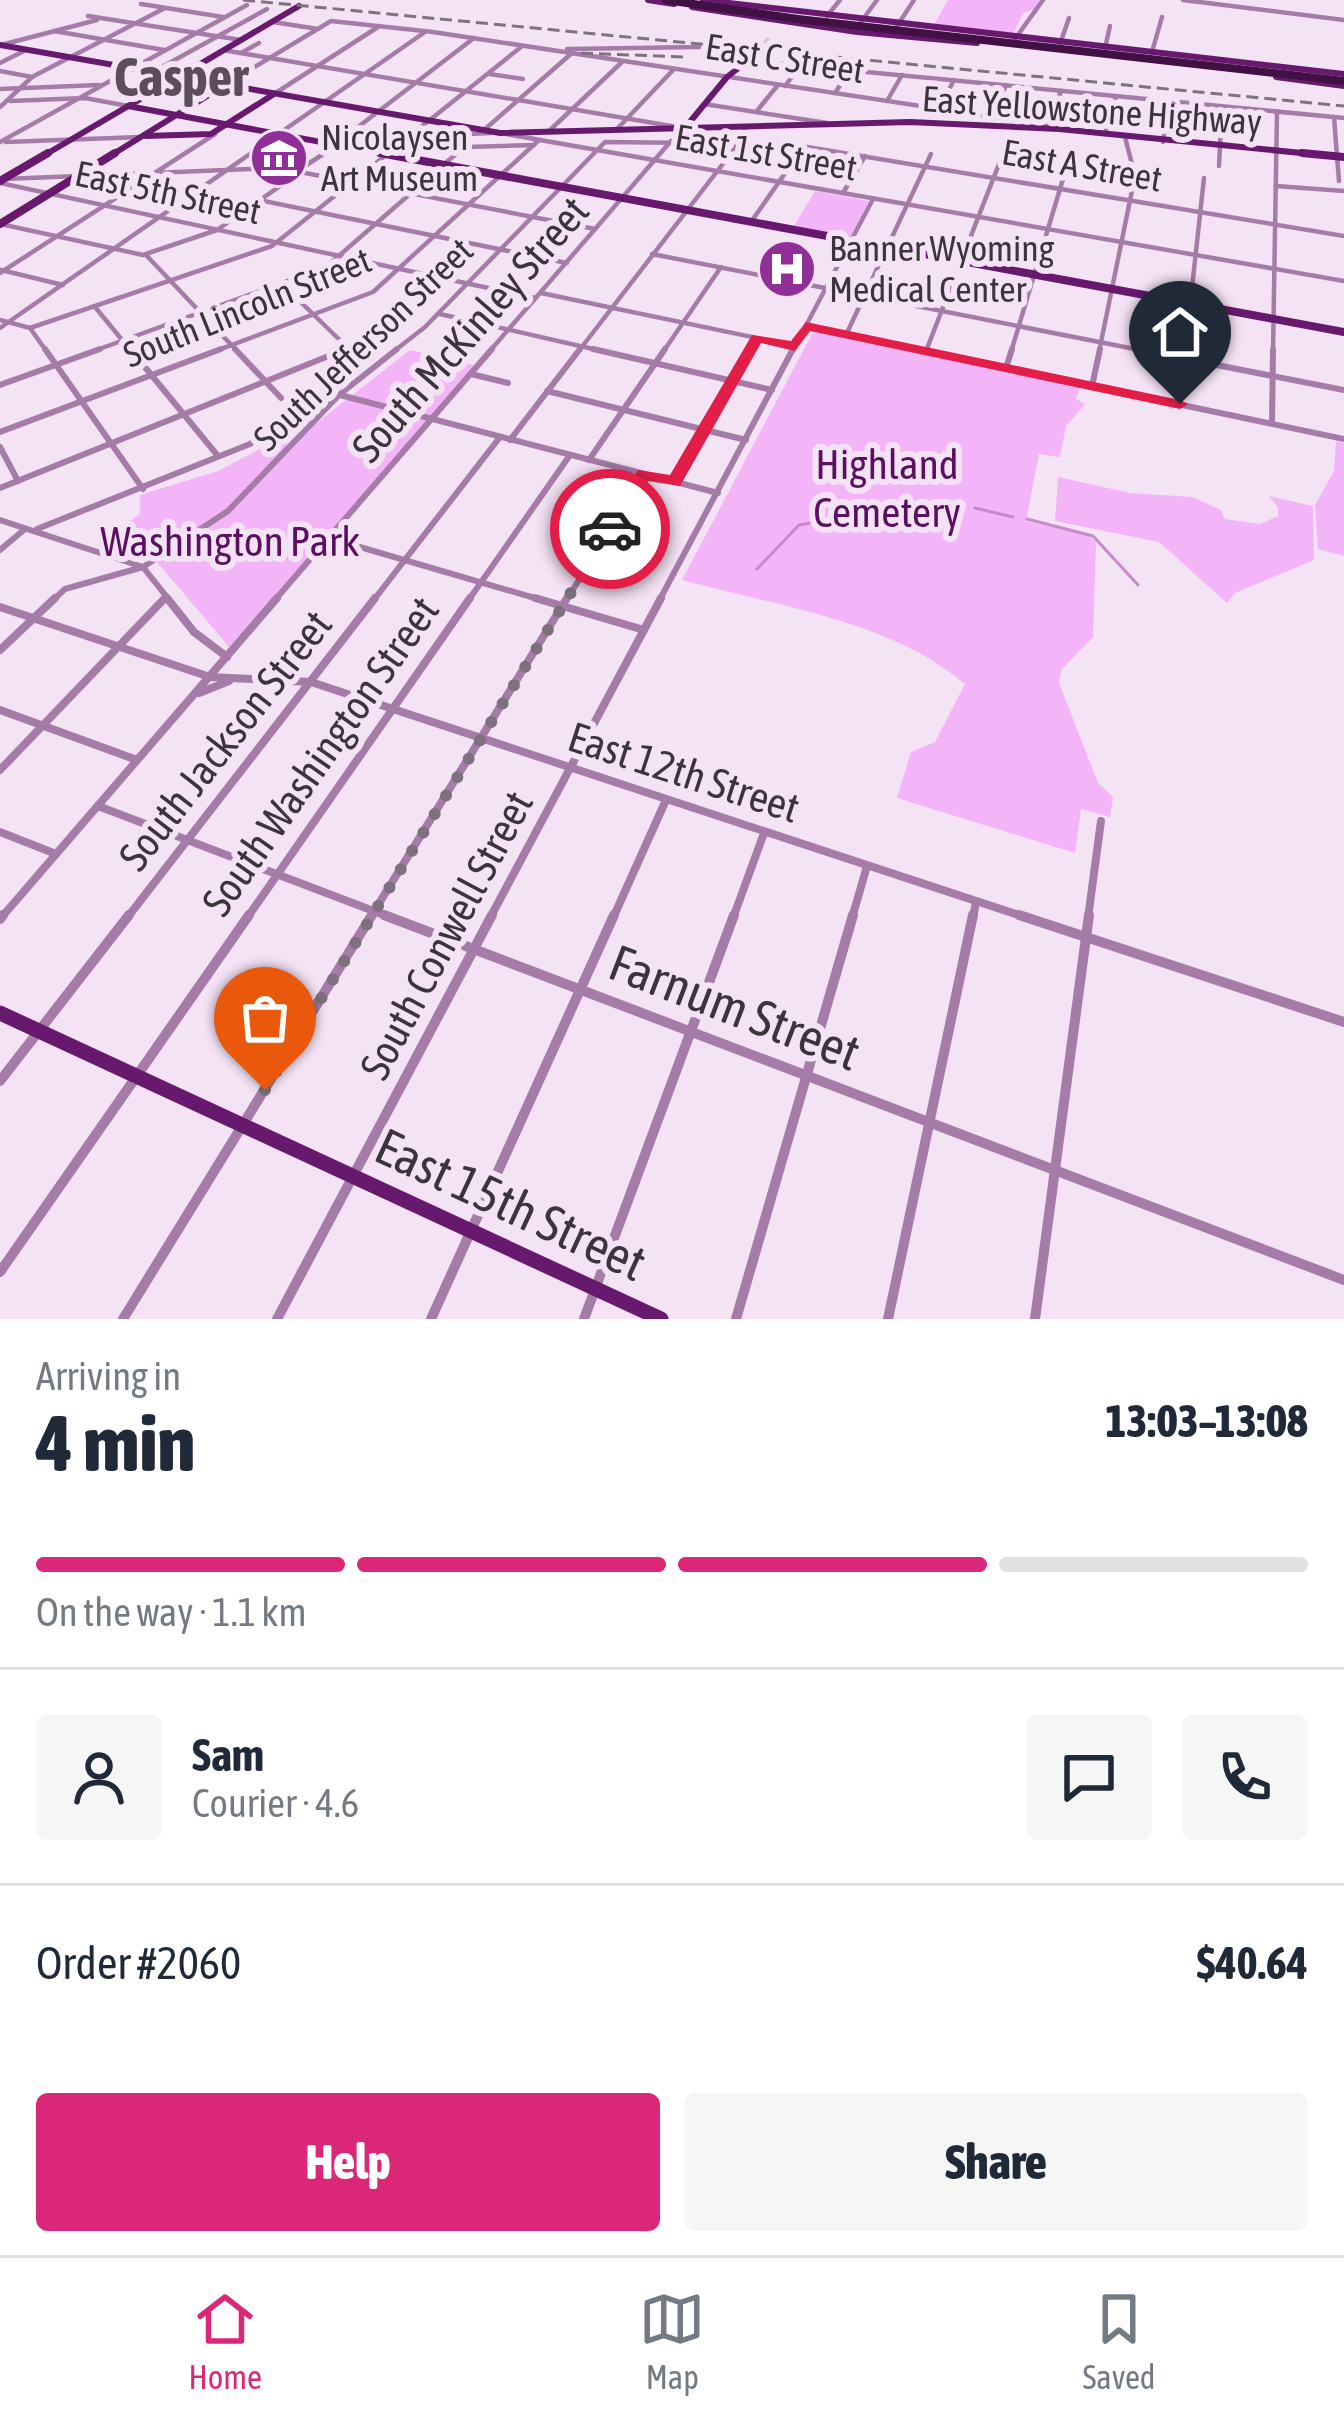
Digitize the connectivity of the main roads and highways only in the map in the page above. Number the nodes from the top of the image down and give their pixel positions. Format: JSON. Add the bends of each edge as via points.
{"nodes":[{"id":1,"x":648,"y":0,"type":"edge"},
{"id":2,"x":662,"y":0,"type":"edge"},
{"id":3,"x":677,"y":0,"type":"edge"},
{"id":4,"x":702,"y":2,"type":"edge"},
{"id":5,"x":726,"y":2,"type":"edge"},
{"id":6,"x":304,"y":3,"type":"edge"},
{"id":7,"x":796,"y":16,"type":"junction"},
{"id":8,"x":780,"y":17,"type":"junction"},
{"id":9,"x":897,"y":26,"type":"junction"},
{"id":10,"x":816,"y":27,"type":"junction"},
{"id":11,"x":771,"y":37,"type":"tunnel mouth"},
{"id":12,"x":971,"y":40,"type":"junction"},
{"id":13,"x":1028,"y":44,"type":"junction"},
{"id":14,"x":0,"y":45,"type":"edge"},
{"id":15,"x":760,"y":51,"type":"tunnel mouth"},
{"id":16,"x":1092,"y":51,"type":"junction"},
{"id":17,"x":1118,"y":51,"type":"junction"},
{"id":18,"x":1214,"y":60,"type":"junction"},
{"id":19,"x":1179,"y":64,"type":"junction"},
{"id":20,"x":178,"y":77,"type":"junction"},
{"id":21,"x":1344,"y":80,"type":"edge"},
{"id":22,"x":226,"y":85,"type":"junction"},
{"id":23,"x":274,"y":94,"type":"junction"},
{"id":24,"x":128,"y":106,"type":"junction"},
{"id":25,"x":178,"y":114,"type":"junction"},
{"id":26,"x":691,"y":120,"type":"junction"},
{"id":27,"x":225,"y":127,"type":"junction"},
{"id":28,"x":684,"y":129,"type":"junction"},
{"id":29,"x":702,"y":129,"type":"junction"},
{"id":30,"x":191,"y":134,"type":"junction"},
{"id":31,"x":143,"y":136,"type":"junction"},
{"id":32,"x":193,"y":148,"type":"road end"},
{"id":33,"x":1341,"y":157,"type":"edge"},
{"id":34,"x":1,"y":180,"type":"edge"},
{"id":35,"x":0,"y":224,"type":"edge"},
{"id":36,"x":1344,"y":332,"type":"edge"},
{"id":37,"x":0,"y":1012,"type":"edge"},
{"id":38,"x":661,"y":1319,"type":"edge"}],
"edges":[{"from":1,"to":4,"type":"main road"},
{"from":2,"to":4,"type":"highway"},
{"from":2,"to":8,"type":"highway"},
{"from":3,"to":8,"type":"highway"},
{"from":4,"to":5,"type":"main road"},
{"from":4,"to":8,"type":"main road"},
{"from":5,"to":7,"type":"main road"},
{"from":6,"to":20,"type":"main road"},
{"from":7,"to":8,"type":"highway","bridge":true},
{"from":7,"to":9,"type":"main road"},
{"from":7,"to":12,"type":"highway"},
{"from":7,"to":13,"type":"highway"},
{"from":8,"to":10,"type":"main road"},
{"from":8,"to":11,"type":"main road"},
{"from":9,"to":13,"type":"highway"},
{"from":9,"to":18,"type":"main road"},
{"from":10,"to":12,"type":"highway"},
{"from":10,"to":19,"type":"main road"},
{"from":12,"to":16,"type":"highway"},
{"from":13,"to":17,"type":"highway"},
{"from":14,"to":20,"type":"main road"},
{"from":15,"to":26,"type":"main road"},
{"from":16,"to":19,"type":"highway"},
{"from":16,"to":21,"type":"highway"},
{"from":17,"to":18,"type":"highway"},
{"from":17,"to":21,"type":"highway"},
{"from":18,"to":21,"type":"main road"},
{"from":19,"to":21,"type":"main road"},
{"from":20,"to":22,"type":"main road"},
{"from":20,"to":24,"type":"main road"},
{"from":22,"to":23,"type":"main road"},
{"from":22,"to":25,"type":"main road"},
{"from":23,"to":27,"type":"main road"},
{"from":23,"to":28,"type":"main road","name":"East Yellowstone Highway","via":[[534,139],[549,131]]},
{"from":24,"to":25,"type":"main road"},
{"from":24,"to":34,"type":"main road"},
{"from":25,"to":27,"type":"main road"},
{"from":25,"to":31,"type":"main road"},
{"from":26,"to":28,"type":"main road"},
{"from":26,"to":29,"type":"main road"},
{"from":27,"to":30,"type":"main road"},
{"from":27,"to":36,"type":"main road"},
{"from":28,"to":29,"type":"main road","name":"East Yellowstone Highway"},
{"from":29,"to":33,"type":"main road","name":"East Yellowstone Highway","via":[[1048,126]]},
{"from":30,"to":31,"type":"main road"},
{"from":30,"to":32,"type":"main road","via":[[201,138]]},
{"from":31,"to":35,"type":"main road"},
{"from":37,"to":38,"type":"main road","name":"East 15th Street"}]}
